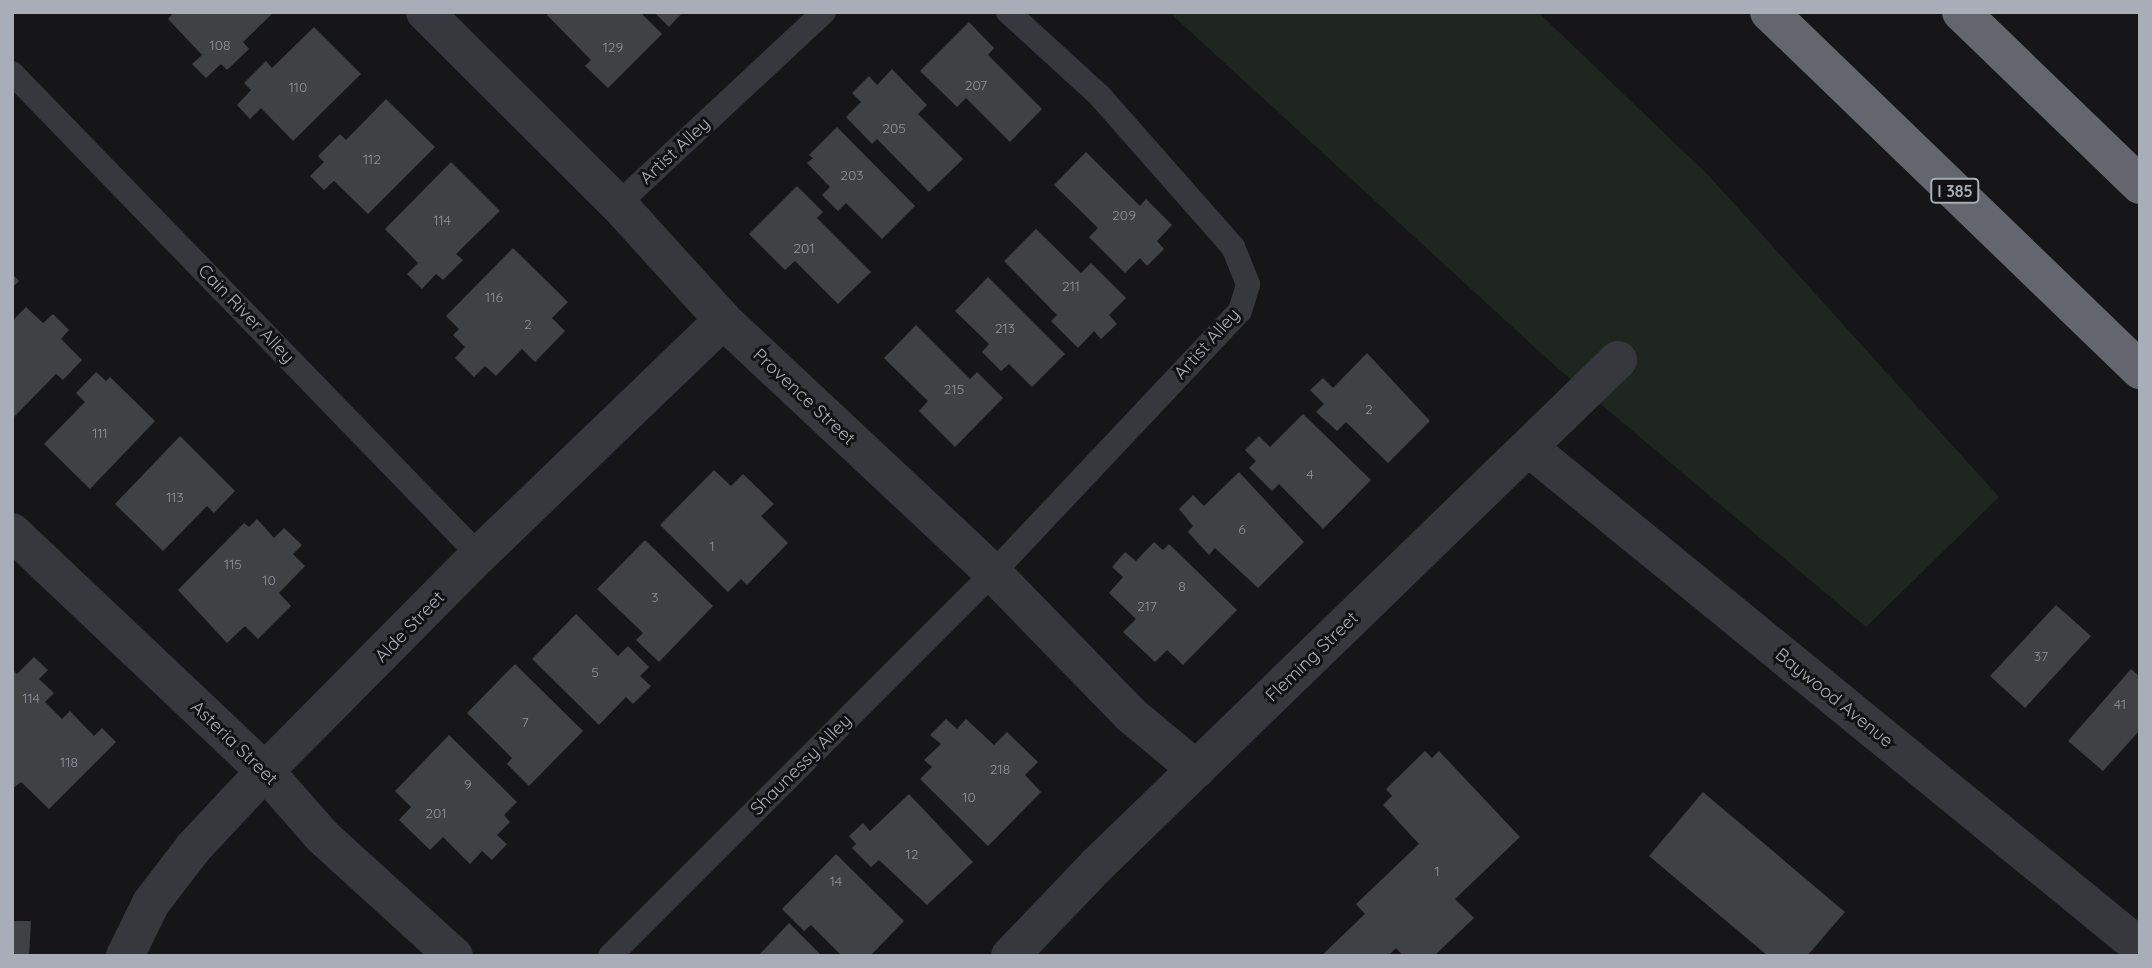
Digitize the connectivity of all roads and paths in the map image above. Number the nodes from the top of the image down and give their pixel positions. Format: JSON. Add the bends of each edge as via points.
{"nodes":[{"id":1,"x":425,"y":12,"type":"edge"},
{"id":2,"x":824,"y":12,"type":"edge"},
{"id":3,"x":1008,"y":12,"type":"edge"},
{"id":4,"x":1769,"y":12,"type":"edge"},
{"id":5,"x":1961,"y":12,"type":"edge"},
{"id":6,"x":12,"y":73,"type":"edge"},
{"id":7,"x":2140,"y":185,"type":"edge"},
{"id":8,"x":618,"y":204,"type":"junction"},
{"id":9,"x":723,"y":320,"type":"junction"},
{"id":10,"x":1618,"y":360,"type":"dead end"},
{"id":11,"x":2140,"y":370,"type":"edge"},
{"id":12,"x":1529,"y":448,"type":"junction"},
{"id":13,"x":12,"y":532,"type":"edge"},
{"id":14,"x":479,"y":555,"type":"junction"},
{"id":15,"x":993,"y":573,"type":"junction"},
{"id":16,"x":1196,"y":769,"type":"junction"},
{"id":17,"x":265,"y":771,"type":"junction"},
{"id":18,"x":2140,"y":947,"type":"edge"},
{"id":19,"x":125,"y":956,"type":"edge"},
{"id":20,"x":454,"y":956,"type":"edge"},
{"id":21,"x":610,"y":956,"type":"edge"},
{"id":22,"x":1010,"y":956,"type":"edge"}],
"edges":[{"from":1,"to":8,"type":"street","name":"Provence Street"},
{"from":2,"to":8,"type":"lane","name":"Artist Alley"},
{"from":3,"to":15,"type":"lane","name":"Artist Alley","via":[[1100,96],[1216,226],[1233,247],[1248,284],[1240,311]]},
{"from":4,"to":11,"type":"highway","number":"I 385"},
{"from":5,"to":7,"type":"highway"},
{"from":6,"to":14,"type":"lane","name":"Cain River Alley"},
{"from":8,"to":9,"type":"street","name":"Provence Street"},
{"from":9,"to":14,"type":"street","name":"Alde Street"},
{"from":9,"to":15,"type":"street","name":"Provence Street"},
{"from":10,"to":12,"type":"street","name":"Fleming Street"},
{"from":12,"to":16,"type":"street","name":"Fleming Street"},
{"from":12,"to":18,"type":"street","name":"Baywood Avenue"},
{"from":13,"to":17,"type":"street","name":"Asteria Street"},
{"from":14,"to":17,"type":"street","name":"Alde Street"},
{"from":15,"to":16,"type":"street","name":"Provence Street","via":[[1131,715]]},
{"from":15,"to":21,"type":"lane","name":"Shaunessy Alley"},
{"from":16,"to":22,"type":"street","name":"Fleming Street"},
{"from":17,"to":19,"type":"street","name":"Alde Street","via":[[194,847],[151,903]]},
{"from":17,"to":20,"type":"street","name":"Asteria Street","via":[[323,837]]}]}
